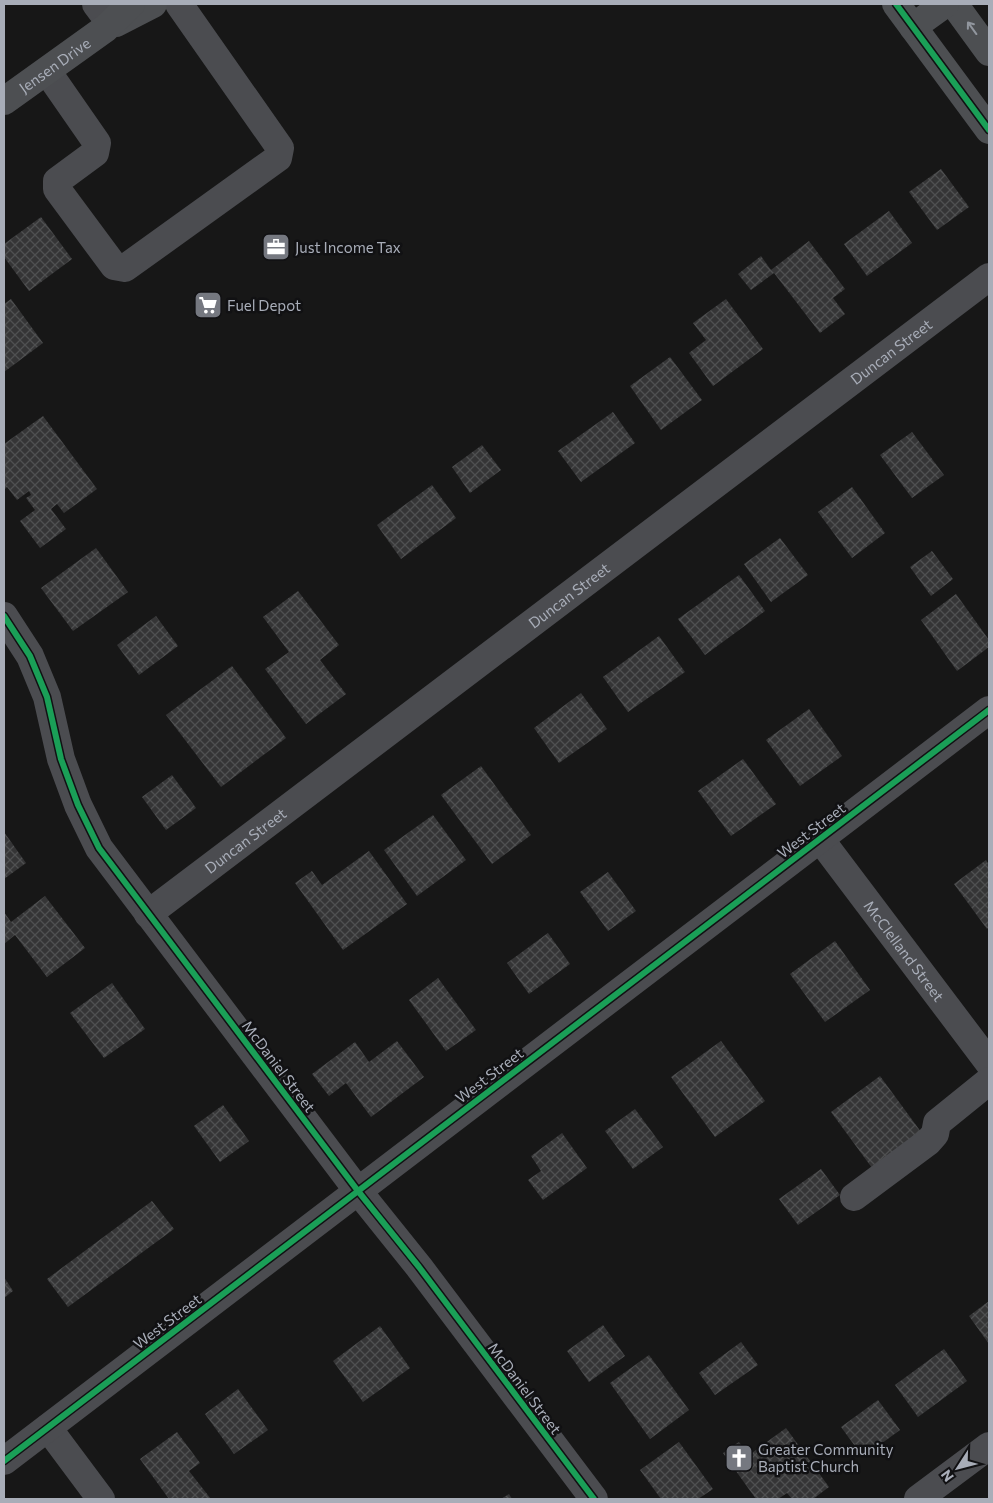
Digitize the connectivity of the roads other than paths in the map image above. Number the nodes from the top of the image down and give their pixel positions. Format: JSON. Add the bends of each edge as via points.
{"nodes":[{"id":1,"x":131,"y":4,"type":"edge"},
{"id":2,"x":153,"y":4,"type":"edge"},
{"id":3,"x":179,"y":4,"type":"edge"},
{"id":4,"x":896,"y":4,"type":"edge"},
{"id":5,"x":945,"y":4,"type":"edge"},
{"id":6,"x":954,"y":4,"type":"edge"},
{"id":7,"x":104,"y":19,"type":"edge"},
{"id":8,"x":913,"y":27,"type":"junction"},
{"id":9,"x":989,"y":52,"type":"edge"},
{"id":10,"x":47,"y":71,"type":"junction"},
{"id":11,"x":4,"y":101,"type":"edge"},
{"id":12,"x":989,"y":130,"type":"edge"},
{"id":13,"x":989,"y":277,"type":"edge"},
{"id":14,"x":4,"y":616,"type":"edge"},
{"id":15,"x":989,"y":710,"type":"edge"},
{"id":16,"x":820,"y":839,"type":"junction"},
{"id":17,"x":148,"y":914,"type":"junction"},
{"id":18,"x":989,"y":1063,"type":"edge"},
{"id":19,"x":989,"y":1081,"type":"edge"},
{"id":20,"x":358,"y":1191,"type":"junction"},
{"id":21,"x":854,"y":1197,"type":"dead end"},
{"id":22,"x":48,"y":1428,"type":"junction"},
{"id":23,"x":989,"y":1446,"type":"edge"},
{"id":24,"x":4,"y":1461,"type":"edge"},
{"id":25,"x":100,"y":1499,"type":"edge"},
{"id":26,"x":594,"y":1499,"type":"edge"},
{"id":27,"x":918,"y":1499,"type":"edge"}],
"edges":[{"from":1,"to":7,"type":"main road","name":"Jensen Drive"},
{"from":2,"to":7,"type":"main road","name":"Jensen Drive"},
{"from":3,"to":10,"type":"street","via":[[280,148],[278,158],[125,268],[114,266],[57,189],[57,181],[95,153],[97,143]]},
{"from":4,"to":8,"type":"main road"},
{"from":5,"to":8,"type":"main road"},
{"from":9,"to":6,"type":"main road","one_way":true},
{"from":7,"to":10,"type":"main road","name":"Jensen Drive"},
{"from":8,"to":12,"type":"main road"},
{"from":10,"to":11,"type":"main road","name":"Jensen Drive"},
{"from":13,"to":17,"type":"street","name":"Duncan Street"},
{"from":14,"to":17,"type":"street","name":"McDaniel Street","via":[[30,656],[47,697],[61,759],[78,805],[99,848]]},
{"from":15,"to":16,"type":"street","name":"West Street"},
{"from":16,"to":18,"type":"street","name":"McClelland Street"},
{"from":16,"to":20,"type":"street","name":"West Street"},
{"from":17,"to":20,"type":"street","name":"McDaniel Street"},
{"from":19,"to":21,"type":"street","via":[[936,1123],[935,1134],[928,1142]]},
{"from":20,"to":22,"type":"street","name":"West Street"},
{"from":20,"to":26,"type":"street","name":"McDaniel Street"},
{"from":22,"to":24,"type":"street","name":"West Street"},
{"from":22,"to":25,"type":"street"},
{"from":23,"to":27,"type":"street"}]}
